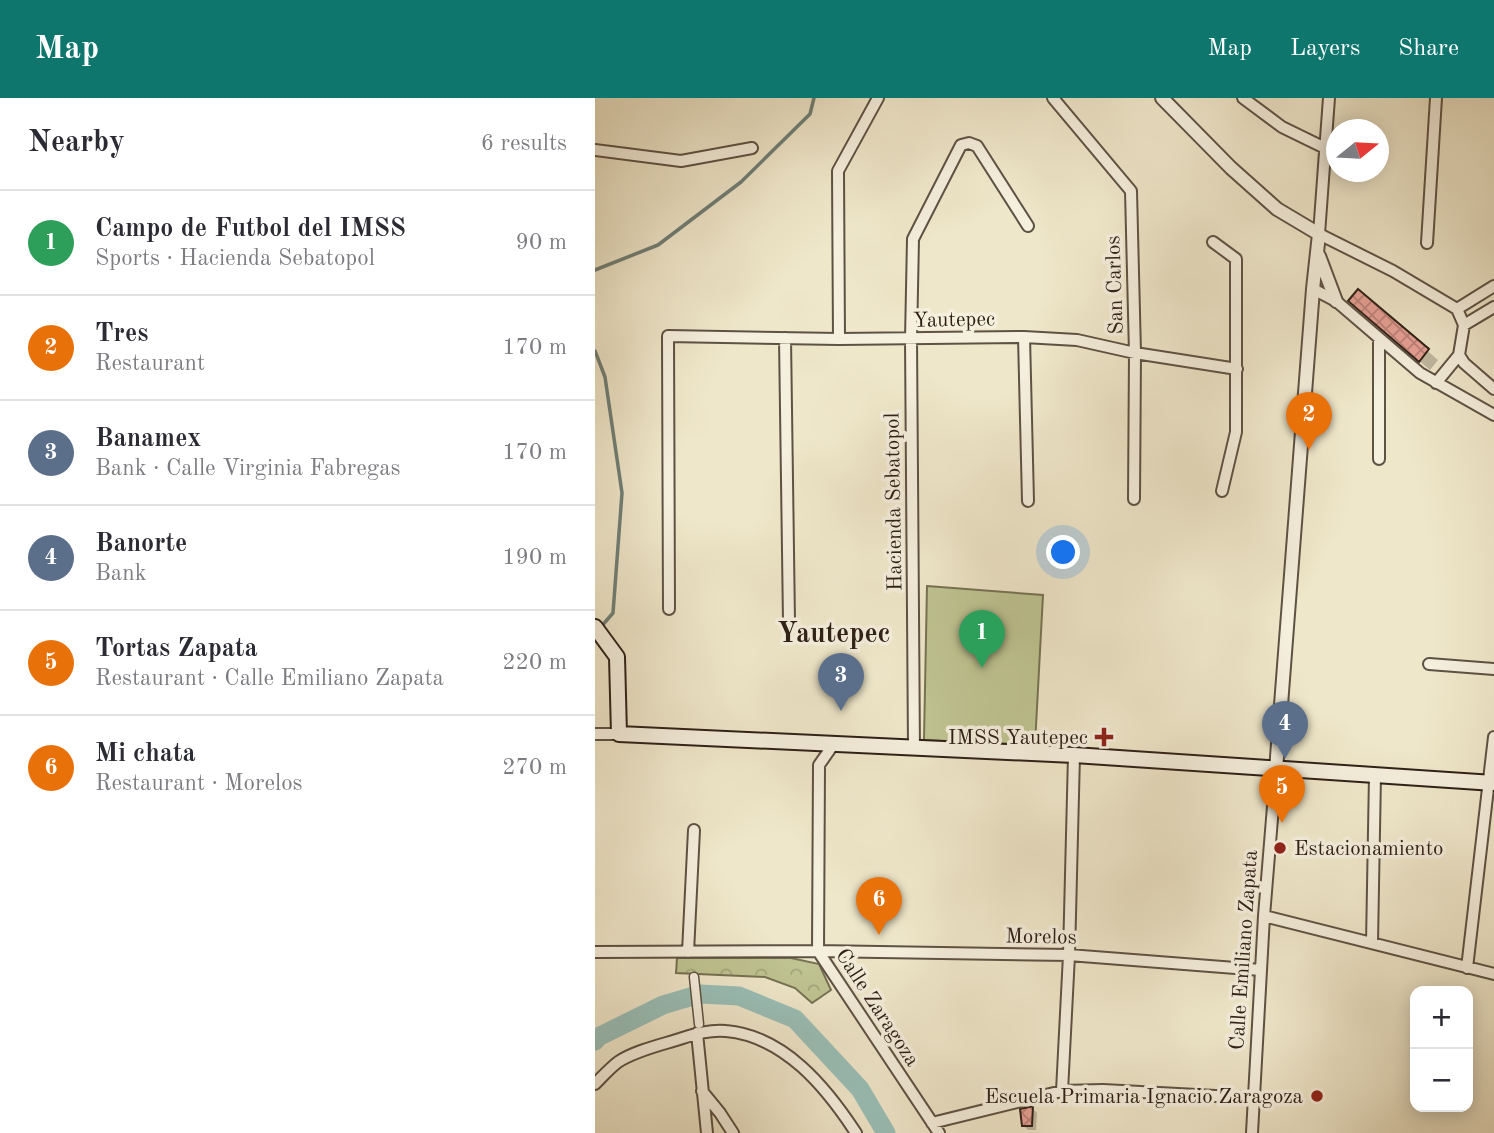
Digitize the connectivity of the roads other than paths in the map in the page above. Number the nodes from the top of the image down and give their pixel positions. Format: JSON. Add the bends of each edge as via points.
{"nodes":[{"id":1,"x":878,"y":98,"type":"edge"},
{"id":2,"x":1053,"y":98,"type":"edge"},
{"id":3,"x":1162,"y":98,"type":"edge"},
{"id":4,"x":1243,"y":98,"type":"edge"},
{"id":5,"x":1329,"y":98,"type":"edge"},
{"id":6,"x":1432,"y":99,"type":"edge"},
{"id":7,"x":752,"y":148,"type":"dead end"},
{"id":8,"x":1325,"y":148,"type":"junction"},
{"id":9,"x":595,"y":150,"type":"edge"},
{"id":10,"x":1028,"y":226,"type":"dead end"},
{"id":11,"x":1319,"y":234,"type":"junction"},
{"id":12,"x":1213,"y":242,"type":"dead end"},
{"id":13,"x":1427,"y":243,"type":"dead end"},
{"id":14,"x":1317,"y":252,"type":"junction"},
{"id":15,"x":1494,"y":286,"type":"edge"},
{"id":16,"x":1313,"y":289,"type":"junction"},
{"id":17,"x":1336,"y":301,"type":"junction"},
{"id":18,"x":1494,"y":307,"type":"edge"},
{"id":19,"x":1457,"y":309,"type":"junction"},
{"id":20,"x":1464,"y":325,"type":"junction"},
{"id":21,"x":1024,"y":337,"type":"junction"},
{"id":22,"x":785,"y":338,"type":"junction"},
{"id":23,"x":839,"y":339,"type":"junction"},
{"id":24,"x":911,"y":339,"type":"junction"},
{"id":25,"x":1379,"y":339,"type":"junction"},
{"id":26,"x":1135,"y":353,"type":"junction"},
{"id":27,"x":1459,"y":355,"type":"junction"},
{"id":28,"x":1237,"y":369,"type":"junction"},
{"id":29,"x":1436,"y":383,"type":"junction"},
{"id":30,"x":1494,"y":389,"type":"edge"},
{"id":31,"x":1494,"y":415,"type":"edge"},
{"id":32,"x":1379,"y":459,"type":"dead end"},
{"id":33,"x":1222,"y":491,"type":"dead end"},
{"id":34,"x":1134,"y":499,"type":"dead end"},
{"id":35,"x":1028,"y":501,"type":"dead end"},
{"id":36,"x":670,"y":609,"type":"dead end"},
{"id":37,"x":789,"y":622,"type":"dead end"},
{"id":38,"x":595,"y":627,"type":"edge"},
{"id":39,"x":1429,"y":664,"type":"dead end"},
{"id":40,"x":1494,"y":669,"type":"edge"},
{"id":41,"x":595,"y":734,"type":"edge"},
{"id":42,"x":619,"y":734,"type":"junction"},
{"id":43,"x":1494,"y":737,"type":"edge"},
{"id":44,"x":809,"y":743,"type":"junction"},
{"id":45,"x":833,"y":745,"type":"junction"},
{"id":46,"x":914,"y":749,"type":"junction"},
{"id":47,"x":1074,"y":755,"type":"junction"},
{"id":48,"x":819,"y":765,"type":"junction"},
{"id":49,"x":1276,"y":770,"type":"junction"},
{"id":50,"x":1375,"y":775,"type":"junction"},
{"id":51,"x":1492,"y":783,"type":"edge"},
{"id":52,"x":694,"y":830,"type":"dead end"},
{"id":53,"x":1264,"y":916,"type":"junction"},
{"id":54,"x":1372,"y":943,"type":"junction"},
{"id":55,"x":818,"y":951,"type":"junction"},
{"id":56,"x":595,"y":952,"type":"edge"},
{"id":57,"x":688,"y":952,"type":"junction"},
{"id":58,"x":1069,"y":955,"type":"junction"},
{"id":59,"x":1467,"y":968,"type":"junction"},
{"id":60,"x":1261,"y":970,"type":"junction"},
{"id":61,"x":1494,"y":974,"type":"edge"},
{"id":62,"x":694,"y":977,"type":"dead end"},
{"id":63,"x":698,"y":1028,"type":"junction"},
{"id":64,"x":595,"y":1084,"type":"edge"},
{"id":65,"x":702,"y":1091,"type":"junction"},
{"id":66,"x":1062,"y":1091,"type":"junction"},
{"id":67,"x":1253,"y":1098,"type":"junction"},
{"id":68,"x":936,"y":1128,"type":"edge"},
{"id":69,"x":706,"y":1133,"type":"edge"},
{"id":70,"x":733,"y":1133,"type":"edge"},
{"id":71,"x":856,"y":1133,"type":"edge"},
{"id":72,"x":1252,"y":1133,"type":"edge"}],
"edges":[{"from":1,"to":23,"type":"street","via":[[838,171]]},
{"from":2,"to":26,"type":"street","name":"San Carlos","via":[[1131,191]]},
{"from":3,"to":11,"type":"street","via":[[1277,209]]},
{"from":4,"to":8,"type":"street","via":[[1282,127]]},
{"from":5,"to":8,"type":"street"},
{"from":6,"to":13,"type":"street"},
{"from":7,"to":9,"type":"street","via":[[681,161]]},
{"from":8,"to":11,"type":"street"},
{"from":10,"to":24,"type":"street","name":"Hacienda Sebatopol","via":[[977,145],[961,145],[913,239]]},
{"from":11,"to":14,"type":"street"},
{"from":11,"to":19,"type":"street"},
{"from":12,"to":28,"type":"street","via":[[1236,259]]},
{"from":14,"to":16,"type":"street"},
{"from":14,"to":17,"type":"street"},
{"from":15,"to":19,"type":"street"},
{"from":16,"to":17,"type":"street"},
{"from":16,"to":49,"type":"street"},
{"from":17,"to":25,"type":"street"},
{"from":18,"to":20,"type":"street"},
{"from":19,"to":20,"type":"street"},
{"from":20,"to":27,"type":"street"},
{"from":21,"to":24,"type":"street","name":"Yautepec"},
{"from":21,"to":26,"type":"street","name":"Yautepec","via":[[1077,340]]},
{"from":21,"to":35,"type":"street"},
{"from":22,"to":23,"type":"street","name":"Yautepec"},
{"from":22,"to":36,"type":"street","name":"Yautepec","via":[[668,336]]},
{"from":22,"to":37,"type":"street"},
{"from":23,"to":24,"type":"street","name":"Yautepec"},
{"from":24,"to":46,"type":"street","name":"Hacienda Sebatopol"},
{"from":25,"to":29,"type":"street"},
{"from":25,"to":32,"type":"street"},
{"from":26,"to":28,"type":"street","name":"Yautepec"},
{"from":26,"to":34,"type":"street","name":"San Carlos"},
{"from":27,"to":29,"type":"street"},
{"from":27,"to":30,"type":"street"},
{"from":28,"to":33,"type":"street","via":[[1236,432]]},
{"from":29,"to":31,"type":"street"},
{"from":38,"to":42,"type":"main road","via":[[617,657]]},
{"from":39,"to":40,"type":"street"},
{"from":41,"to":42,"type":"street"},
{"from":42,"to":44,"type":"main road"},
{"from":43,"to":51,"type":"street"},
{"from":44,"to":45,"type":"main road"},
{"from":44,"to":48,"type":"street","name":"Calle Zaragoza"},
{"from":45,"to":46,"type":"main road"},
{"from":45,"to":48,"type":"street"},
{"from":46,"to":47,"type":"main road"},
{"from":47,"to":49,"type":"main road"},
{"from":47,"to":58,"type":"street"},
{"from":48,"to":55,"type":"street","name":"Calle Zaragoza"},
{"from":49,"to":50,"type":"main road"},
{"from":49,"to":53,"type":"street","name":"Calle Emiliano Zapata"},
{"from":50,"to":51,"type":"main road"},
{"from":50,"to":54,"type":"street"},
{"from":51,"to":59,"type":"street"},
{"from":52,"to":57,"type":"street"},
{"from":53,"to":54,"type":"street"},
{"from":53,"to":60,"type":"street","name":"Calle Emiliano Zapata"},
{"from":54,"to":59,"type":"street"},
{"from":55,"to":57,"type":"street","name":"Morelos"},
{"from":55,"to":58,"type":"street","name":"Morelos"},
{"from":55,"to":68,"type":"street","name":"Calle Zaragoza"},
{"from":56,"to":57,"type":"street","name":"Morelos"},
{"from":58,"to":60,"type":"street","name":"Morelos"},
{"from":58,"to":66,"type":"street"},
{"from":59,"to":61,"type":"street"},
{"from":60,"to":67,"type":"street","name":"Calle Emiliano Zapata"},
{"from":62,"to":63,"type":"street"},
{"from":63,"to":64,"type":"street","via":[[619,1062]]},
{"from":63,"to":65,"type":"street"},
{"from":63,"to":71,"type":"street","via":[[756,1037],[792,1058],[836,1103]]},
{"from":65,"to":69,"type":"street"},
{"from":65,"to":70,"type":"street"},
{"from":66,"to":67,"type":"street"},
{"from":66,"to":68,"type":"street"},
{"from":67,"to":72,"type":"street","name":"Calle Emiliano Zapata"}]}
